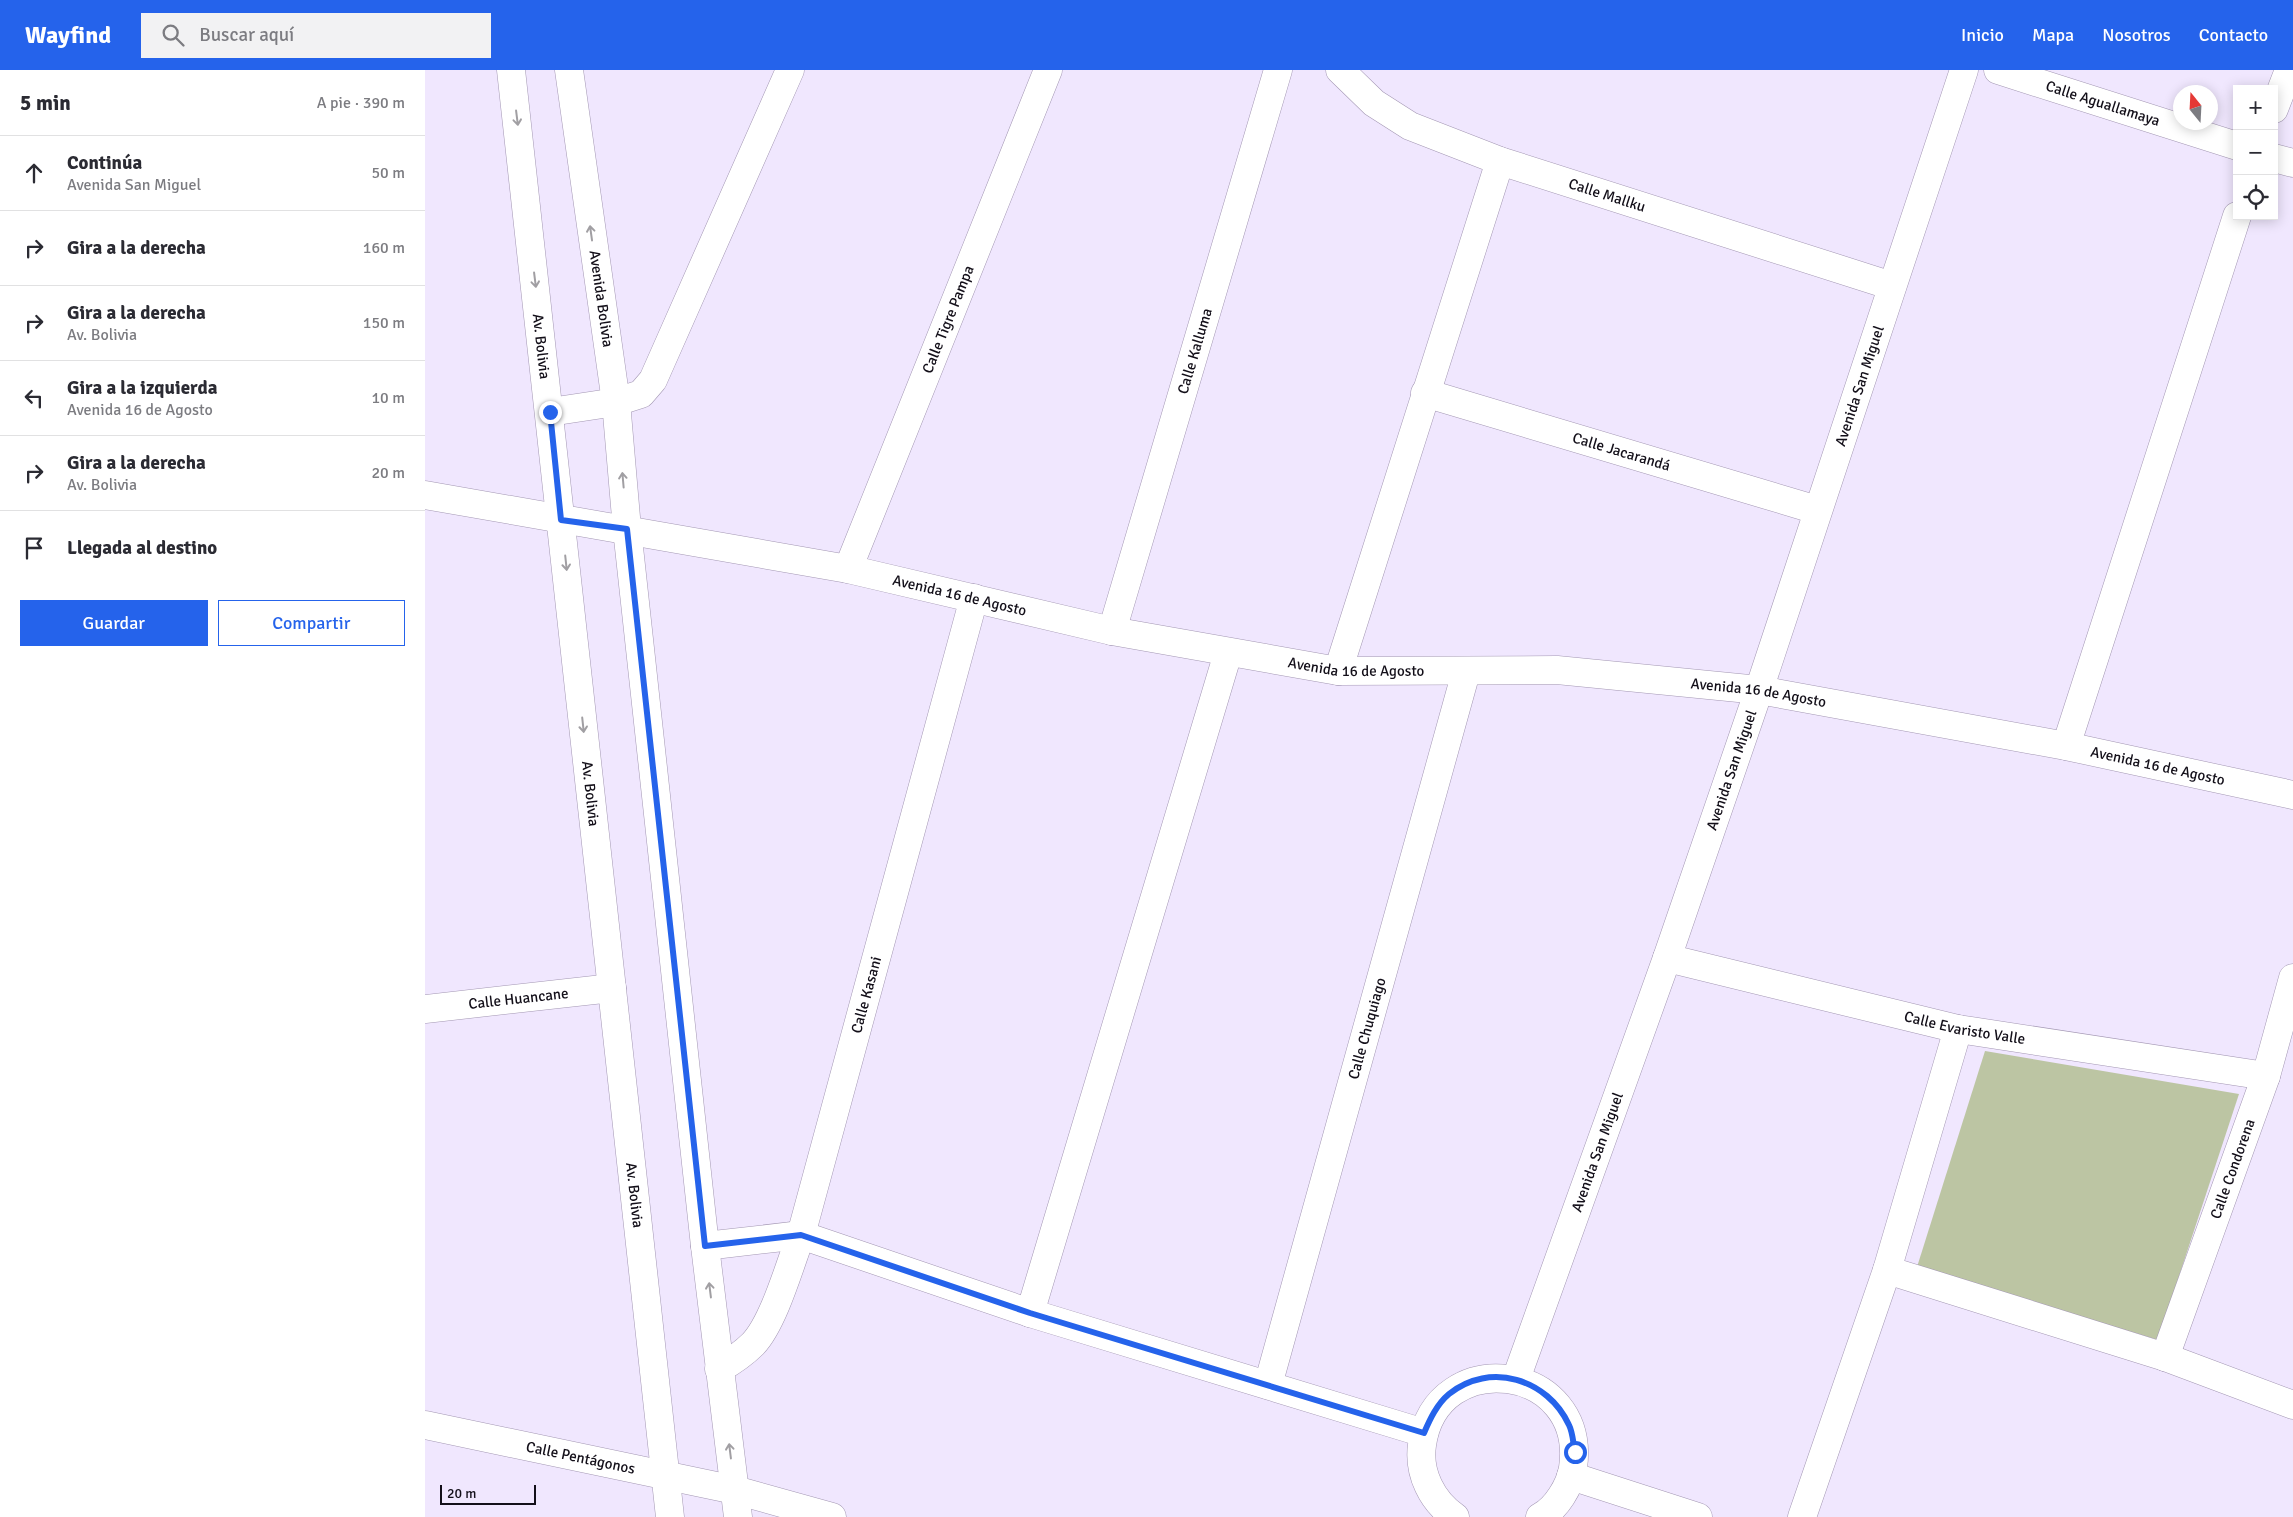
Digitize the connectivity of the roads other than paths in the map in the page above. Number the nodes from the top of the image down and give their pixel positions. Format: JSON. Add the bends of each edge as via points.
{"nodes":[{"id":1,"x":511,"y":70,"type":"edge"},
{"id":2,"x":569,"y":70,"type":"edge"},
{"id":3,"x":790,"y":70,"type":"edge"},
{"id":4,"x":1048,"y":70,"type":"edge"},
{"id":5,"x":1279,"y":70,"type":"edge"},
{"id":6,"x":1964,"y":70,"type":"edge"},
{"id":7,"x":1998,"y":70,"type":"edge"},
{"id":8,"x":2289,"y":70,"type":"edge"},
{"id":9,"x":1342,"y":71,"type":"edge"},
{"id":10,"x":2278,"y":99,"type":"edge"},
{"id":11,"x":2233,"y":145,"type":"edge"},
{"id":12,"x":2278,"y":159,"type":"edge"},
{"id":13,"x":1500,"y":161,"type":"junction"},
{"id":14,"x":2293,"y":164,"type":"edge"},
{"id":15,"x":2236,"y":220,"type":"edge"},
{"id":16,"x":1892,"y":286,"type":"junction"},
{"id":17,"x":1425,"y":393,"type":"junction"},
{"id":18,"x":616,"y":402,"type":"junction"},
{"id":19,"x":550,"y":412,"type":"junction"},
{"id":20,"x":425,"y":494,"type":"edge"},
{"id":21,"x":1817,"y":510,"type":"junction"},
{"id":22,"x":561,"y":520,"type":"junction"},
{"id":23,"x":627,"y":529,"type":"junction"},
{"id":24,"x":847,"y":569,"type":"junction"},
{"id":25,"x":974,"y":598,"type":"junction"},
{"id":26,"x":1112,"y":631,"type":"junction"},
{"id":27,"x":1229,"y":653,"type":"junction"},
{"id":28,"x":1338,"y":671,"type":"junction"},
{"id":29,"x":1466,"y":672,"type":"junction"},
{"id":30,"x":1759,"y":690,"type":"junction"},
{"id":31,"x":2066,"y":746,"type":"junction"},
{"id":32,"x":2293,"y":794,"type":"edge"},
{"id":33,"x":1667,"y":958,"type":"junction"},
{"id":34,"x":2293,"y":978,"type":"edge"},
{"id":35,"x":612,"y":988,"type":"junction"},
{"id":36,"x":425,"y":1008,"type":"edge"},
{"id":37,"x":1958,"y":1029,"type":"junction"},
{"id":38,"x":2266,"y":1076,"type":"junction"},
{"id":39,"x":801,"y":1235,"type":"junction"},
{"id":40,"x":705,"y":1246,"type":"junction"},
{"id":41,"x":1887,"y":1270,"type":"junction"},
{"id":42,"x":1030,"y":1313,"type":"junction"},
{"id":43,"x":2165,"y":1358,"type":"junction"},
{"id":44,"x":719,"y":1369,"type":"junction"},
{"id":45,"x":1516,"y":1379,"type":"junction"},
{"id":46,"x":1268,"y":1385,"type":"junction"},
{"id":47,"x":2293,"y":1405,"type":"edge"},
{"id":48,"x":425,"y":1425,"type":"edge"},
{"id":49,"x":1424,"y":1433,"type":"junction"},
{"id":50,"x":666,"y":1475,"type":"junction"},
{"id":51,"x":1571,"y":1476,"type":"junction"},
{"id":52,"x":735,"y":1490,"type":"junction"},
{"id":53,"x":671,"y":1517,"type":"edge"},
{"id":54,"x":738,"y":1517,"type":"edge"},
{"id":55,"x":832,"y":1517,"type":"edge"},
{"id":56,"x":1455,"y":1517,"type":"edge"},
{"id":57,"x":1540,"y":1517,"type":"edge"},
{"id":58,"x":1698,"y":1517,"type":"edge"},
{"id":59,"x":1802,"y":1517,"type":"edge"}],
"edges":[{"from":1,"to":19,"type":"street","name":"Av. Bolivia","one_way":true},
{"from":18,"to":2,"type":"street","name":"Avenida Bolivia","one_way":true},
{"from":3,"to":18,"type":"street","via":[[653,380],[641,394]]},
{"from":4,"to":24,"type":"street","name":"Calle Tigre Pampa"},
{"from":5,"to":26,"type":"street","name":"Calle Kalluma"},
{"from":6,"to":16,"type":"street","name":"Avenida San Miguel"},
{"from":7,"to":11,"type":"street","name":"Calle Aguallamaya"},
{"from":8,"to":10,"type":"street"},
{"from":9,"to":13,"type":"street","name":"Calle Mallku","via":[[1374,104],[1410,126]]},
{"from":12,"to":14,"type":"street"},
{"from":13,"to":16,"type":"street","name":"Calle Mallku"},
{"from":13,"to":17,"type":"street"},
{"from":15,"to":31,"type":"street"},
{"from":16,"to":21,"type":"street","name":"Avenida San Miguel"},
{"from":17,"to":21,"type":"street","name":"Calle Jacarandá"},
{"from":17,"to":28,"type":"street"},
{"from":18,"to":19,"type":"street"},
{"from":23,"to":18,"type":"street","name":"Avenida Bolivia","one_way":true},
{"from":19,"to":22,"type":"street","name":"Av. Bolivia"},
{"from":20,"to":22,"type":"street","name":"Avenida 16 de Agosto"},
{"from":21,"to":30,"type":"street","name":"Avenida San Miguel"},
{"from":22,"to":23,"type":"street","name":"Avenida 16 de Agosto"},
{"from":22,"to":35,"type":"street","name":"Av. Bolivia","one_way":true},
{"from":23,"to":24,"type":"street","name":"Avenida 16 de Agosto"},
{"from":23,"to":40,"type":"street"},
{"from":24,"to":25,"type":"street","name":"Avenida 16 de Agosto"},
{"from":25,"to":26,"type":"street","name":"Avenida 16 de Agosto"},
{"from":25,"to":39,"type":"street","name":"Calle Kasani"},
{"from":26,"to":27,"type":"street","name":"Avenida 16 de Agosto"},
{"from":27,"to":28,"type":"street","name":"Avenida 16 de Agosto"},
{"from":27,"to":42,"type":"street"},
{"from":28,"to":29,"type":"street","name":"Avenida 16 de Agosto"},
{"from":29,"to":30,"type":"street","name":"Avenida 16 de Agosto","via":[[1557,670]]},
{"from":29,"to":46,"type":"street","name":"Calle Chuquiago"},
{"from":30,"to":31,"type":"street","name":"Avenida 16 de Agosto"},
{"from":30,"to":33,"type":"street","name":"Avenida San Miguel"},
{"from":31,"to":32,"type":"street","name":"Avenida 16 de Agosto"},
{"from":33,"to":37,"type":"street","name":"Calle Evaristo Valle"},
{"from":33,"to":45,"type":"street","name":"Avenida San Miguel"},
{"from":34,"to":38,"type":"street","name":"Calle Condorena"},
{"from":35,"to":36,"type":"street","name":"Calle Huancane"},
{"from":35,"to":50,"type":"street","name":"Av. Bolivia"},
{"from":37,"to":38,"type":"street","name":"Calle Evaristo Valle"},
{"from":37,"to":41,"type":"street"},
{"from":38,"to":43,"type":"street","name":"Calle Condorena"},
{"from":39,"to":40,"type":"street"},
{"from":39,"to":42,"type":"street"},
{"from":39,"to":44,"type":"street","name":"Calle Kasani","via":[[768,1320],[755,1343]]},
{"from":44,"to":40,"type":"street","one_way":true},
{"from":41,"to":43,"type":"street"},
{"from":41,"to":59,"type":"street"},
{"from":42,"to":46,"type":"street"},
{"from":43,"to":47,"type":"street"},
{"from":52,"to":44,"type":"street","one_way":true},
{"from":45,"to":49,"type":"street","via":[[1493,1377],[1470,1382],[1449,1394],[1434,1412]]},
{"from":45,"to":51,"type":"street","via":[[1539,1388],[1558,1405],[1570,1427],[1575,1452]]},
{"from":46,"to":49,"type":"street"},
{"from":48,"to":50,"type":"street","name":"Calle Pentágonos"},
{"from":49,"to":56,"type":"street","via":[[1421,1456],[1425,1479],[1437,1500]]},
{"from":50,"to":52,"type":"street","name":"Calle Pentágonos"},
{"from":50,"to":53,"type":"street","name":"Av. Bolivia"},
{"from":51,"to":57,"type":"street","via":[[1561,1498]]},
{"from":51,"to":58,"type":"street"},
{"from":52,"to":54,"type":"street"},
{"from":52,"to":55,"type":"street","name":"Calle Pentágonos"}]}
